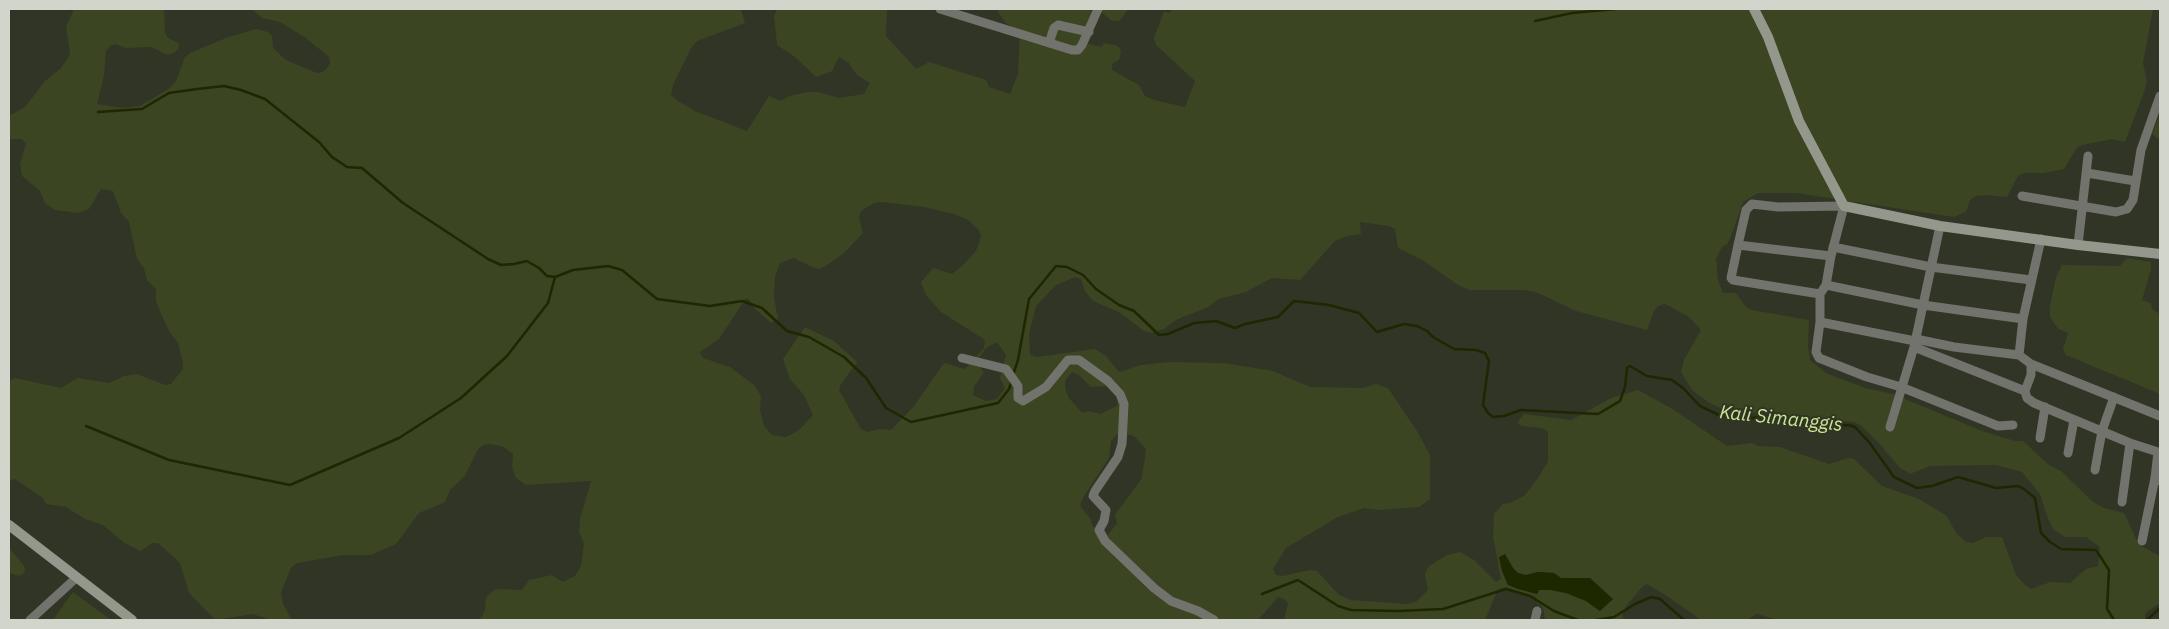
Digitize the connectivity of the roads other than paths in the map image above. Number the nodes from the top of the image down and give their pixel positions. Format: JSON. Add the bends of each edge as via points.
{"nodes":[{"id":1,"x":940,"y":9,"type":"edge"},
{"id":2,"x":1098,"y":9,"type":"edge"},
{"id":3,"x":1754,"y":9,"type":"edge"},
{"id":4,"x":1089,"y":32,"type":"junction"},
{"id":5,"x":1049,"y":43,"type":"junction"},
{"id":6,"x":2160,"y":96,"type":"edge"},
{"id":7,"x":2088,"y":156,"type":"dead end"},
{"id":8,"x":2087,"y":173,"type":"junction"},
{"id":9,"x":2135,"y":182,"type":"junction"},
{"id":10,"x":2022,"y":196,"type":"dead end"},
{"id":11,"x":2083,"y":205,"type":"junction"},
{"id":12,"x":1844,"y":206,"type":"junction"},
{"id":13,"x":1940,"y":226,"type":"junction"},
{"id":14,"x":2041,"y":240,"type":"junction"},
{"id":15,"x":1738,"y":244,"type":"junction"},
{"id":16,"x":2078,"y":245,"type":"junction"},
{"id":17,"x":1832,"y":251,"type":"junction"},
{"id":18,"x":2160,"y":254,"type":"edge"},
{"id":19,"x":1931,"y":267,"type":"junction"},
{"id":20,"x":2031,"y":280,"type":"junction"},
{"id":21,"x":1826,"y":285,"type":"junction"},
{"id":22,"x":1820,"y":294,"type":"junction"},
{"id":23,"x":1923,"y":305,"type":"junction"},
{"id":24,"x":2023,"y":319,"type":"junction"},
{"id":25,"x":1820,"y":322,"type":"junction"},
{"id":26,"x":1915,"y":342,"type":"junction"},
{"id":27,"x":2019,"y":355,"type":"junction"},
{"id":28,"x":962,"y":358,"type":"dead end"},
{"id":29,"x":2031,"y":364,"type":"junction"},
{"id":30,"x":1901,"y":388,"type":"junction"},
{"id":31,"x":2024,"y":391,"type":"junction"},
{"id":32,"x":2114,"y":398,"type":"junction"},
{"id":33,"x":2044,"y":407,"type":"junction"},
{"id":34,"x":2160,"y":416,"type":"edge"},
{"id":35,"x":2074,"y":420,"type":"junction"},
{"id":36,"x":2013,"y":425,"type":"dead end"},
{"id":37,"x":1890,"y":427,"type":"dead end"},
{"id":38,"x":2102,"y":431,"type":"junction"},
{"id":39,"x":2040,"y":438,"type":"dead end"},
{"id":40,"x":2130,"y":443,"type":"junction"},
{"id":41,"x":2159,"y":452,"type":"edge"},
{"id":42,"x":2068,"y":453,"type":"dead end"},
{"id":43,"x":2095,"y":470,"type":"dead end"},
{"id":44,"x":2157,"y":479,"type":"edge"},
{"id":45,"x":2122,"y":502,"type":"dead end"},
{"id":46,"x":9,"y":525,"type":"edge"},
{"id":47,"x":2142,"y":541,"type":"dead end"},
{"id":48,"x":76,"y":578,"type":"junction"},
{"id":49,"x":30,"y":620,"type":"edge"},
{"id":50,"x":132,"y":620,"type":"edge"},
{"id":51,"x":1214,"y":620,"type":"edge"}],
"edges":[{"from":1,"to":5,"type":"street"},
{"from":2,"to":4,"type":"street"},
{"from":3,"to":12,"type":"street","via":[[1768,37],[1799,121]]},
{"from":4,"to":5,"type":"street","via":[[1078,50]]},
{"from":4,"to":5,"type":"street","via":[[1058,25]]},
{"from":6,"to":9,"type":"street","via":[[2141,150]]},
{"from":7,"to":8,"type":"street"},
{"from":8,"to":9,"type":"street"},
{"from":8,"to":11,"type":"street"},
{"from":9,"to":11,"type":"street","via":[[2130,206],[2122,212]]},
{"from":10,"to":11,"type":"street"},
{"from":11,"to":16,"type":"street"},
{"from":12,"to":13,"type":"street"},
{"from":12,"to":15,"type":"street","via":[[1752,204],[1746,210]]},
{"from":12,"to":17,"type":"street"},
{"from":13,"to":14,"type":"street"},
{"from":13,"to":19,"type":"street"},
{"from":14,"to":16,"type":"street"},
{"from":14,"to":20,"type":"street"},
{"from":15,"to":17,"type":"street"},
{"from":15,"to":22,"type":"street","via":[[1733,280]]},
{"from":16,"to":18,"type":"street"},
{"from":17,"to":19,"type":"street"},
{"from":17,"to":21,"type":"street"},
{"from":19,"to":20,"type":"street"},
{"from":19,"to":23,"type":"street"},
{"from":20,"to":24,"type":"street"},
{"from":21,"to":22,"type":"street"},
{"from":21,"to":23,"type":"street"},
{"from":22,"to":25,"type":"street"},
{"from":23,"to":24,"type":"street"},
{"from":23,"to":26,"type":"street"},
{"from":24,"to":27,"type":"street"},
{"from":25,"to":26,"type":"street"},
{"from":25,"to":30,"type":"street","via":[[1816,352],[1819,358]]},
{"from":26,"to":27,"type":"street"},
{"from":26,"to":30,"type":"street"},
{"from":26,"to":31,"type":"street"},
{"from":27,"to":29,"type":"street"},
{"from":28,"to":51,"type":"street","via":[[1006,369],[1018,386],[1016,395],[1023,401],[1046,387],[1068,360],[1079,360],[1099,373],[1120,394],[1124,404],[1122,444],[1118,457],[1093,496],[1106,510],[1099,530],[1104,542],[1154,588],[1171,601]]},
{"from":29,"to":31,"type":"street","via":[[2031,375]]},
{"from":29,"to":32,"type":"street"},
{"from":30,"to":36,"type":"street","via":[[1998,426]]},
{"from":30,"to":37,"type":"street"},
{"from":31,"to":33,"type":"street","via":[[2027,398]]},
{"from":32,"to":34,"type":"street"},
{"from":32,"to":38,"type":"street"},
{"from":33,"to":35,"type":"street"},
{"from":33,"to":39,"type":"street"},
{"from":35,"to":38,"type":"street"},
{"from":35,"to":42,"type":"street"},
{"from":38,"to":40,"type":"street"},
{"from":38,"to":43,"type":"street"},
{"from":40,"to":41,"type":"street"},
{"from":40,"to":45,"type":"street"},
{"from":41,"to":44,"type":"street"},
{"from":44,"to":47,"type":"street"},
{"from":46,"to":48,"type":"street"},
{"from":48,"to":49,"type":"street"},
{"from":48,"to":50,"type":"street"}]}
